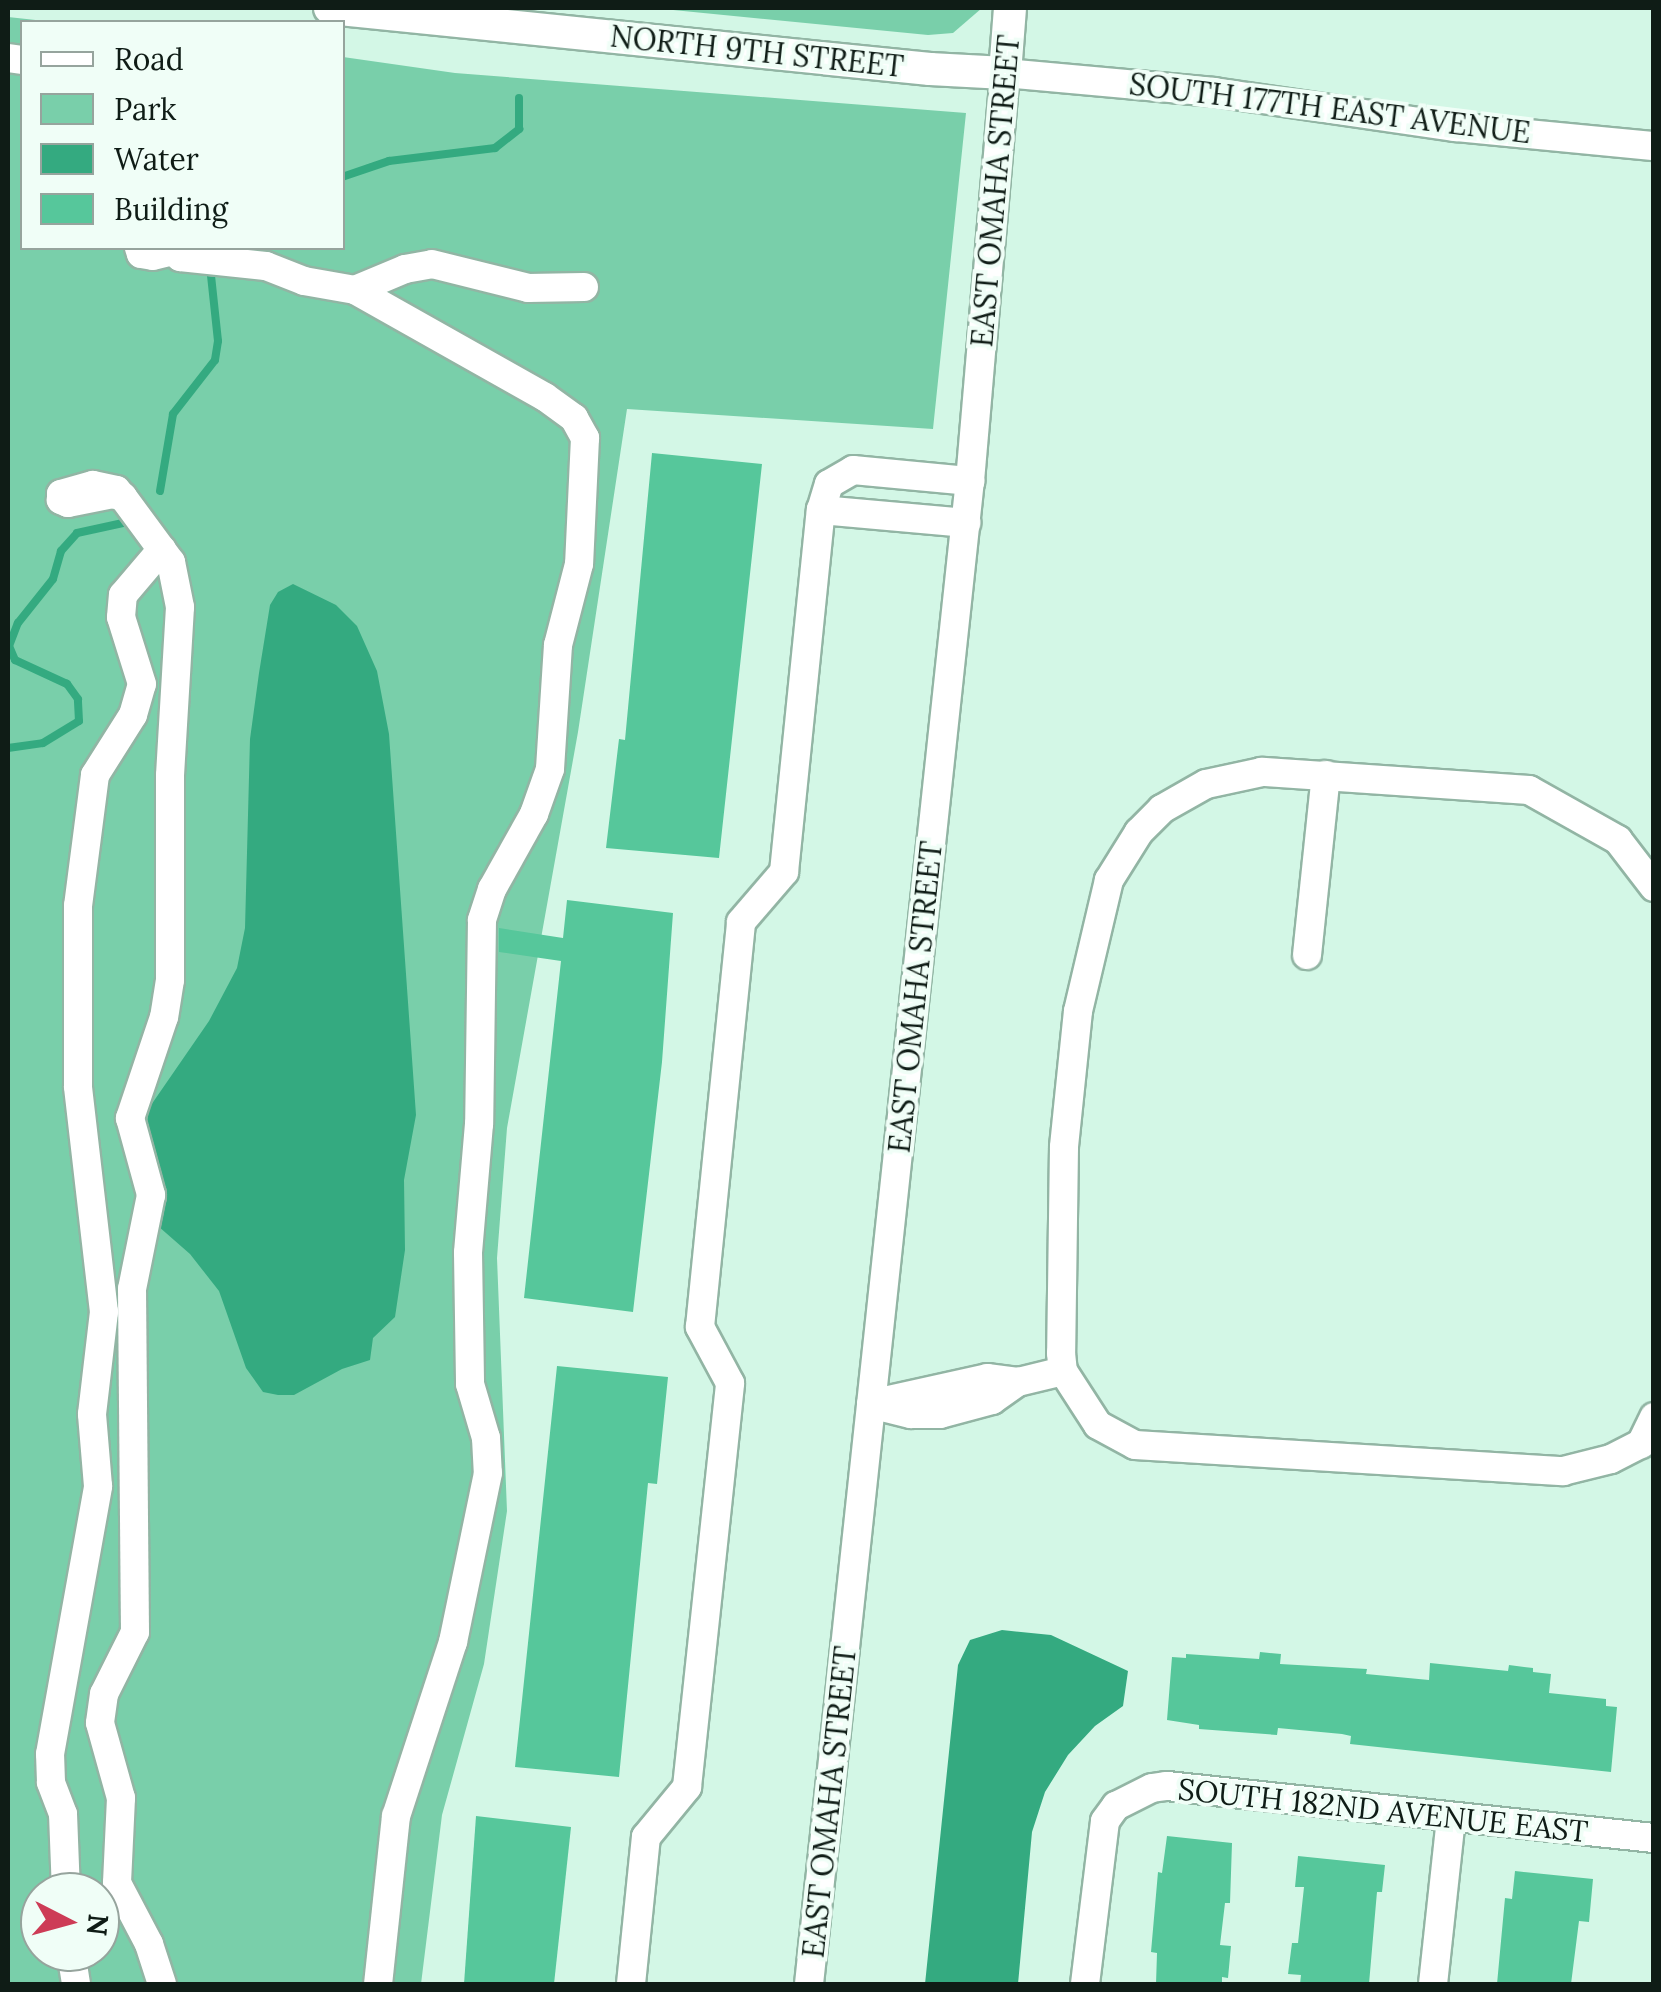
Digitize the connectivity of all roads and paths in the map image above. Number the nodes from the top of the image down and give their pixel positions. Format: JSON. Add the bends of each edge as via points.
{"nodes":[{"id":1,"x":330,"y":8,"type":"edge"},
{"id":2,"x":1010,"y":8,"type":"edge"},
{"id":3,"x":1006,"y":73,"type":"junction"},
{"id":4,"x":1654,"y":146,"type":"edge"},
{"id":5,"x":140,"y":250,"type":"edge"},
{"id":6,"x":169,"y":250,"type":"edge"},
{"id":7,"x":173,"y":250,"type":"edge"},
{"id":8,"x":584,"y":287,"type":"dead end"},
{"id":9,"x":355,"y":290,"type":"junction"},
{"id":10,"x":904,"y":475,"type":"junction"},
{"id":11,"x":970,"y":481,"type":"junction"},
{"id":12,"x":123,"y":497,"type":"dead end"},
{"id":13,"x":821,"y":510,"type":"junction"},
{"id":14,"x":900,"y":516,"type":"junction"},
{"id":15,"x":966,"y":523,"type":"junction"},
{"id":16,"x":162,"y":549,"type":"junction"},
{"id":17,"x":1326,"y":776,"type":"junction"},
{"id":18,"x":1654,"y":888,"type":"edge"},
{"id":19,"x":1308,"y":954,"type":"dead end"},
{"id":20,"x":1063,"y":1371,"type":"junction"},
{"id":21,"x":871,"y":1404,"type":"junction"},
{"id":22,"x":1654,"y":1417,"type":"edge"},
{"id":23,"x":1451,"y":1818,"type":"junction"},
{"id":24,"x":1654,"y":1838,"type":"edge"},
{"id":25,"x":65,"y":1872,"type":"edge"},
{"id":26,"x":162,"y":1984,"type":"edge"},
{"id":27,"x":378,"y":1984,"type":"edge"},
{"id":28,"x":630,"y":1984,"type":"edge"},
{"id":29,"x":809,"y":1984,"type":"edge"},
{"id":30,"x":1085,"y":1984,"type":"edge"},
{"id":31,"x":1433,"y":1984,"type":"edge"}],
"edges":[{"from":1,"to":3,"type":"main road","name":"NORTH 9TH STREET"},
{"from":2,"to":3,"type":"main road","name":"EAST OMAHA STREET"},
{"from":3,"to":4,"type":"street","name":"SOUTH 177TH EAST AVENUE"},
{"from":3,"to":11,"type":"street","name":"EAST OMAHA STREET"},
{"from":5,"to":6,"type":"street","via":[[153,256]]},
{"from":7,"to":9,"type":"street","via":[[180,257],[266,266]]},
{"from":8,"to":9,"type":"street","via":[[528,288],[432,264]]},
{"from":9,"to":27,"type":"street","via":[[545,397],[574,418],[585,438],[579,564],[558,645],[550,769],[482,920],[479,1124],[468,1254],[470,1384],[488,1473],[454,1642],[396,1816]]},
{"from":10,"to":11,"type":"street"},
{"from":10,"to":13,"type":"street","via":[[843,472],[829,484]]},
{"from":10,"to":14,"type":"street"},
{"from":11,"to":15,"type":"street","name":"EAST OMAHA STREET"},
{"from":12,"to":16,"type":"street"},
{"from":13,"to":14,"type":"street"},
{"from":13,"to":28,"type":"street","via":[[784,872],[741,922],[700,1327],[730,1383],[688,1787],[646,1837]]},
{"from":14,"to":15,"type":"street"},
{"from":15,"to":21,"type":"street","name":"EAST OMAHA STREET"},
{"from":16,"to":25,"type":"street","via":[[124,596],[121,617],[142,684],[133,715],[95,775],[78,906],[76,1049],[104,1312],[92,1414],[98,1486],[50,1754],[63,1814]]},
{"from":16,"to":26,"type":"street","via":[[178,583],[181,632],[170,776],[170,980],[130,1118],[151,1194],[132,1289],[136,1622],[133,1642],[104,1694],[100,1723],[121,1798],[117,1883]]},
{"from":17,"to":18,"type":"street","via":[[1530,790],[1618,840]]},
{"from":17,"to":19,"type":"street"},
{"from":17,"to":20,"type":"street","via":[[1262,772],[1206,784],[1150,820],[1109,880],[1078,1011],[1064,1146]]},
{"from":20,"to":21,"type":"street","via":[[1018,1382],[987,1378]]},
{"from":20,"to":22,"type":"street","via":[[1098,1424],[1135,1445],[1186,1450],[1563,1471],[1611,1460],[1641,1444]]},
{"from":21,"to":29,"type":"street","name":"EAST OMAHA STREET"},
{"from":23,"to":24,"type":"street","name":"SOUTH 182ND AVENUE EAST"},
{"from":23,"to":30,"type":"street","name":"SOUTH 182ND AVENUE EAST","via":[[1168,1786],[1136,1792],[1116,1806],[1101,1835]]},
{"from":23,"to":31,"type":"street"}]}
